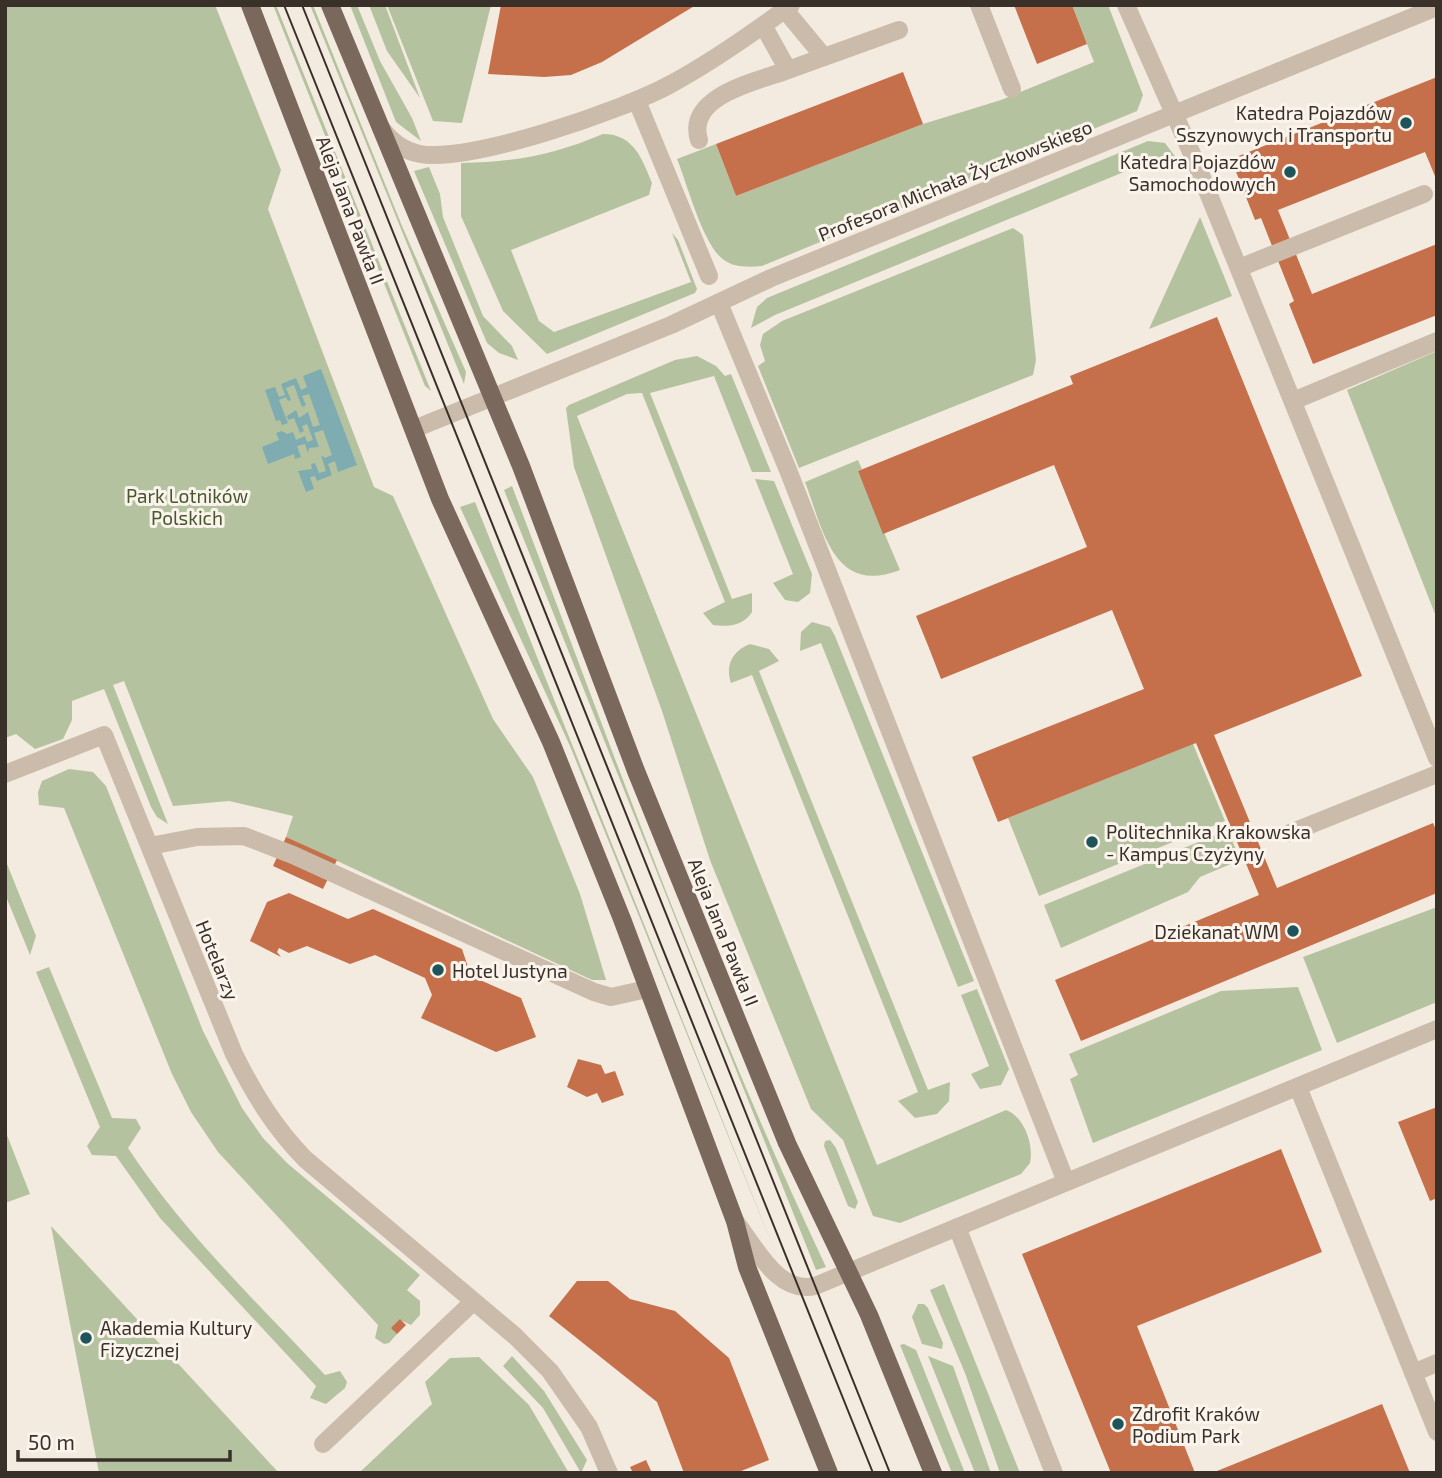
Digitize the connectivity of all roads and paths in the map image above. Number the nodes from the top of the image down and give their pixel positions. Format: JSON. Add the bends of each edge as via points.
{"nodes":[{"id":1,"x":250,"y":5,"type":"edge"},
{"id":2,"x":330,"y":5,"type":"edge"},
{"id":3,"x":979,"y":5,"type":"edge"},
{"id":4,"x":1126,"y":5,"type":"edge"},
{"id":5,"x":788,"y":7,"type":"edge"},
{"id":6,"x":1437,"y":7,"type":"edge"},
{"id":7,"x":763,"y":25,"type":"junction"},
{"id":8,"x":899,"y":30,"type":"dead end"},
{"id":9,"x":824,"y":57,"type":"junction"},
{"id":10,"x":788,"y":70,"type":"junction"},
{"id":11,"x":1012,"y":89,"type":"dead end"},
{"id":12,"x":637,"y":101,"type":"junction"},
{"id":13,"x":1173,"y":115,"type":"junction"},
{"id":14,"x":376,"y":121,"type":"junction"},
{"id":15,"x":699,"y":140,"type":"dead end"},
{"id":16,"x":1424,"y":194,"type":"dead end"},
{"id":17,"x":1239,"y":268,"type":"junction"},
{"id":18,"x":709,"y":276,"type":"dead end"},
{"id":19,"x":719,"y":303,"type":"junction"},
{"id":20,"x":1437,"y":341,"type":"edge"},
{"id":21,"x":493,"y":399,"type":"junction"},
{"id":22,"x":1293,"y":401,"type":"junction"},
{"id":23,"x":414,"y":429,"type":"junction"},
{"id":24,"x":1437,"y":758,"type":"edge"},
{"id":25,"x":5,"y":774,"type":"edge"},
{"id":26,"x":1437,"y":774,"type":"edge"},
{"id":27,"x":1290,"y":833,"type":"dead end"},
{"id":28,"x":149,"y":846,"type":"junction"},
{"id":29,"x":647,"y":989,"type":"junction"},
{"id":30,"x":1437,"y":1029,"type":"edge"},
{"id":31,"x":1298,"y":1087,"type":"junction"},
{"id":32,"x":1066,"y":1182,"type":"junction"},
{"id":33,"x":735,"y":1221,"type":"junction"},
{"id":34,"x":957,"y":1227,"type":"junction"},
{"id":35,"x":849,"y":1273,"type":"junction"},
{"id":36,"x":473,"y":1302,"type":"junction"},
{"id":37,"x":1437,"y":1363,"type":"edge"},
{"id":38,"x":1413,"y":1373,"type":"junction"},
{"id":39,"x":1437,"y":1432,"type":"edge"},
{"id":40,"x":323,"y":1444,"type":"dead end"},
{"id":41,"x":609,"y":1473,"type":"edge"},
{"id":42,"x":829,"y":1473,"type":"edge"},
{"id":43,"x":933,"y":1473,"type":"edge"},
{"id":44,"x":1054,"y":1473,"type":"edge"}],
"edges":[{"from":1,"to":23,"type":"main road","name":"Aleja Jana Pawła II"},
{"from":2,"to":14,"type":"main road","name":"Aleja Jana Pawła II"},
{"from":3,"to":11,"type":"street"},
{"from":4,"to":13,"type":"street"},
{"from":5,"to":7,"type":"street"},
{"from":5,"to":9,"type":"street"},
{"from":6,"to":13,"type":"street","name":"Profesora Michała Życzkowskiego"},
{"from":7,"to":10,"type":"street"},
{"from":7,"to":12,"type":"street"},
{"from":8,"to":9,"type":"street"},
{"from":9,"to":10,"type":"street"},
{"from":10,"to":15,"type":"street","via":[[718,95],[702,114]]},
{"from":12,"to":14,"type":"street","via":[[501,144],[438,155],[419,154],[393,141]]},
{"from":12,"to":18,"type":"street"},
{"from":13,"to":17,"type":"street"},
{"from":13,"to":19,"type":"street","name":"Profesora Michała Życzkowskiego"},
{"from":14,"to":21,"type":"main road","name":"Aleja Jana Pawła II"},
{"from":16,"to":17,"type":"street"},
{"from":17,"to":22,"type":"street"},
{"from":19,"to":21,"type":"street","name":"Profesora Michała Życzkowskiego"},
{"from":19,"to":32,"type":"street"},
{"from":20,"to":22,"type":"street"},
{"from":21,"to":23,"type":"street"},
{"from":21,"to":35,"type":"main road","name":"Aleja Jana Pawła II","via":[[768,1098]]},
{"from":22,"to":24,"type":"street"},
{"from":23,"to":29,"type":"main road","name":"Aleja Jana Pawła II","via":[[463,553],[551,742]]},
{"from":25,"to":28,"type":"street","name":"Hotelarzy","via":[[104,735]]},
{"from":26,"to":27,"type":"street"},
{"from":28,"to":29,"type":"street","via":[[197,837],[244,836],[594,992],[619,996]]},
{"from":28,"to":36,"type":"street","name":"Hotelarzy","via":[[234,1054],[278,1131]]},
{"from":29,"to":33,"type":"main road","name":"Aleja Jana Pawła II"},
{"from":30,"to":31,"type":"street"},
{"from":31,"to":32,"type":"street"},
{"from":31,"to":38,"type":"street"},
{"from":32,"to":34,"type":"street"},
{"from":33,"to":35,"type":"street","via":[[785,1283],[810,1287]]},
{"from":33,"to":42,"type":"main road","name":"Aleja Jana Pawła II","via":[[747,1267]]},
{"from":34,"to":35,"type":"street"},
{"from":34,"to":44,"type":"street"},
{"from":35,"to":43,"type":"main road","name":"Aleja Jana Pawła II"},
{"from":36,"to":40,"type":"street"},
{"from":36,"to":41,"type":"street","name":"Hotelarzy","via":[[515,1336],[571,1397]]},
{"from":37,"to":38,"type":"street"},
{"from":38,"to":39,"type":"street"}]}
